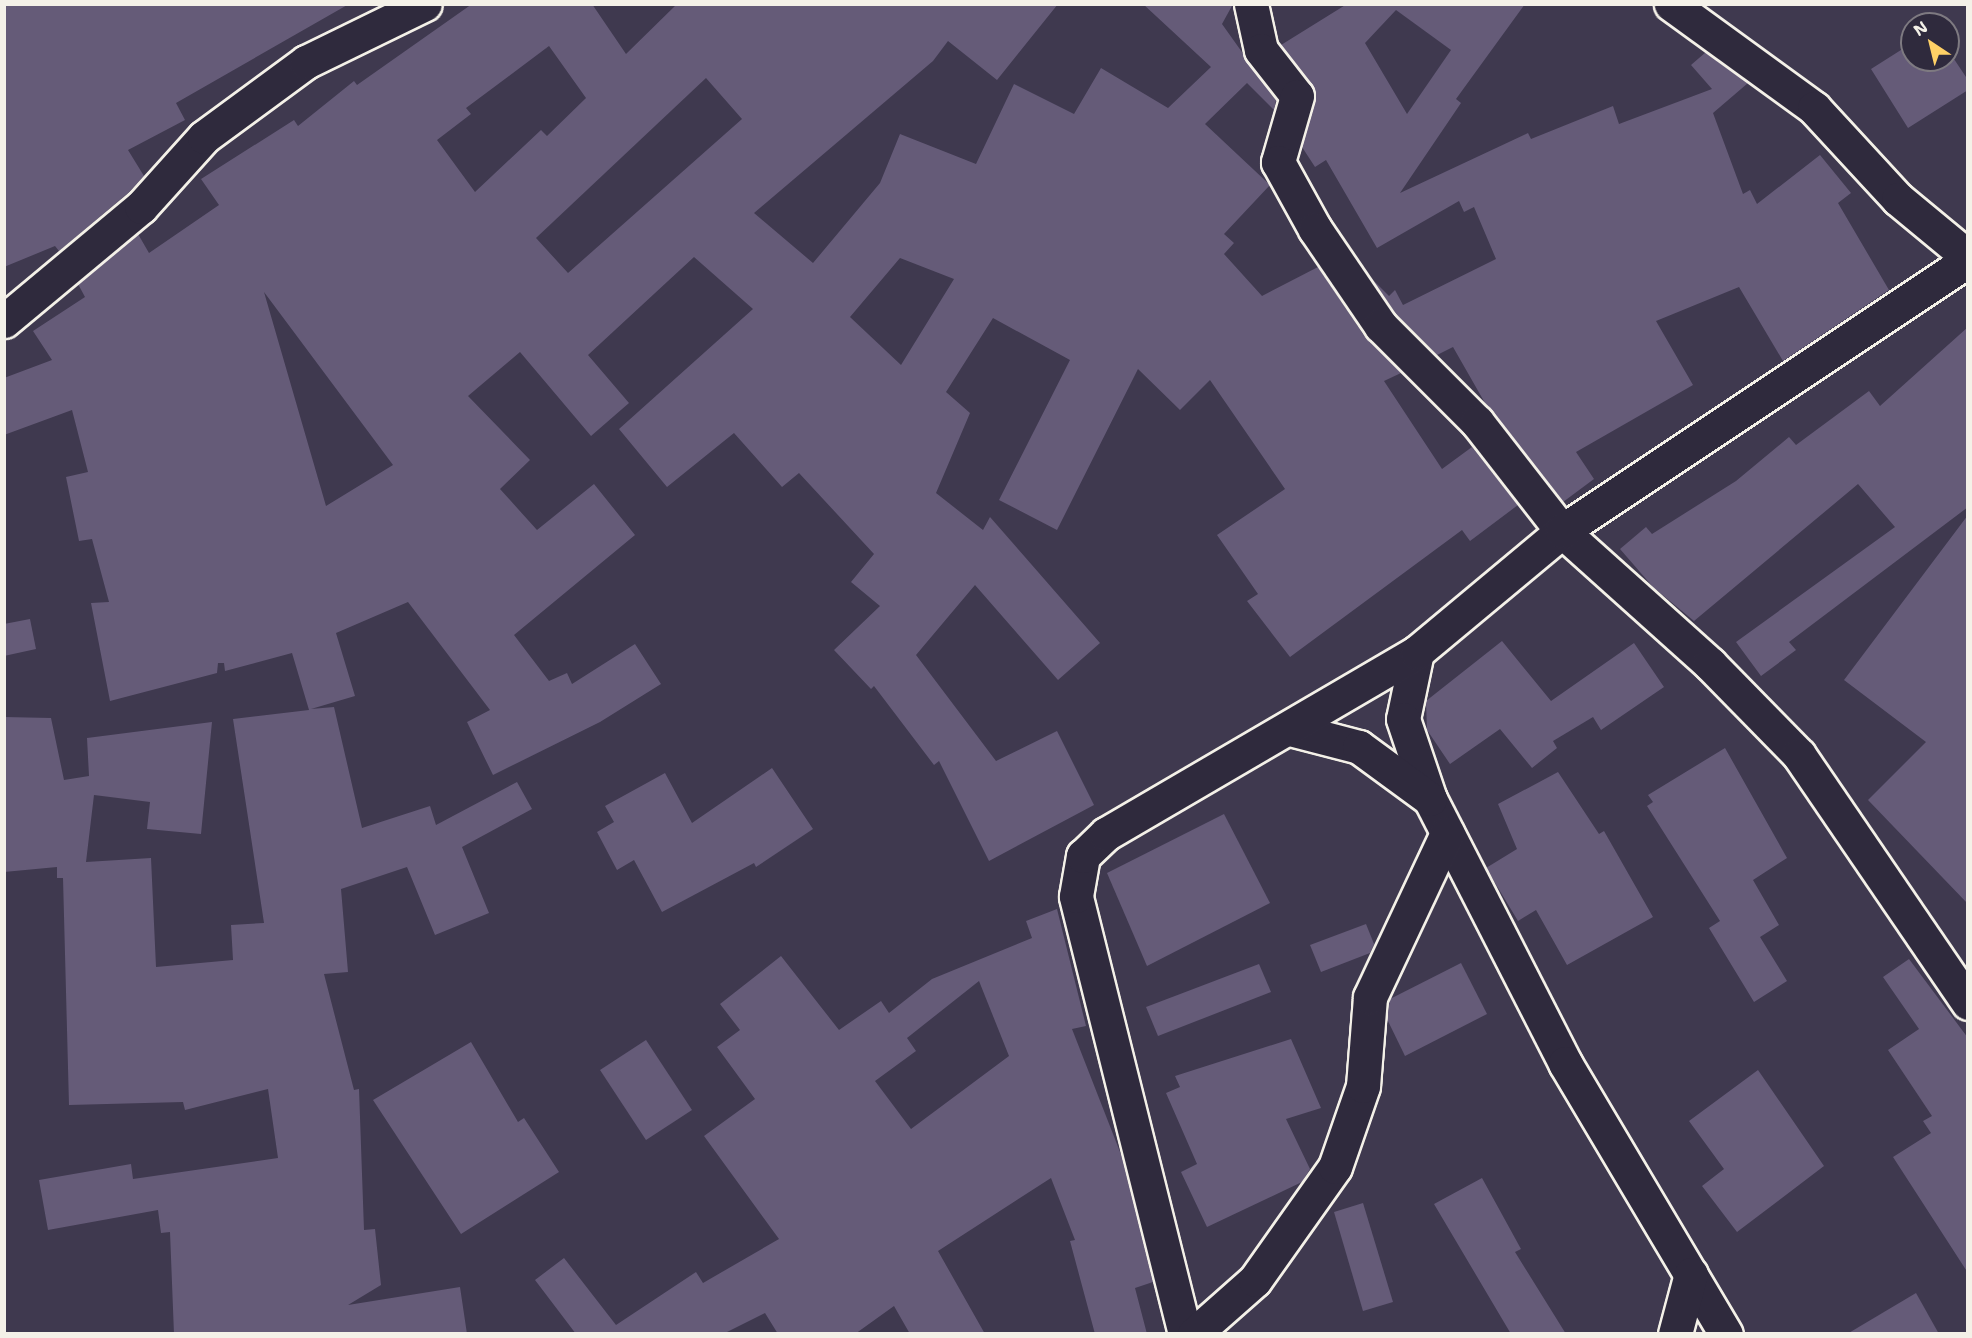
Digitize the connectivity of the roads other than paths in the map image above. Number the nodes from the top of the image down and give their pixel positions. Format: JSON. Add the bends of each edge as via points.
{"nodes":[{"id":1,"x":425,"y":4,"type":"edge"},
{"id":2,"x":1251,"y":4,"type":"edge"},
{"id":3,"x":1671,"y":4,"type":"edge"},
{"id":4,"x":1968,"y":259,"type":"edge"},
{"id":5,"x":4,"y":321,"type":"edge"},
{"id":6,"x":1562,"y":531,"type":"junction"},
{"id":7,"x":1417,"y":652,"type":"junction"},
{"id":8,"x":1290,"y":729,"type":"junction"},
{"id":9,"x":1430,"y":799,"type":"junction"},
{"id":10,"x":1447,"y":832,"type":"junction"},
{"id":11,"x":1968,"y":1003,"type":"edge"},
{"id":12,"x":1691,"y":1274,"type":"junction"},
{"id":13,"x":1185,"y":1334,"type":"edge"},
{"id":14,"x":1194,"y":1334,"type":"edge"},
{"id":15,"x":1675,"y":1334,"type":"edge"},
{"id":16,"x":1726,"y":1334,"type":"edge"}],
"edges":[{"from":1,"to":5,"type":"street","via":[[306,62],[204,137],[141,207]]},
{"from":2,"to":6,"type":"street","via":[[1261,50],[1297,96],[1278,162],[1315,229],[1381,326],[1477,422]]},
{"from":3,"to":4,"type":"street","via":[[1814,108],[1898,199]]},
{"from":4,"to":6,"type":"street"},
{"from":6,"to":7,"type":"street"},
{"from":6,"to":11,"type":"street","via":[[1710,664],[1799,755]]},
{"from":7,"to":8,"type":"street"},
{"from":7,"to":9,"type":"street","via":[[1403,719]]},
{"from":8,"to":9,"type":"street","via":[[1359,747]]},
{"from":8,"to":13,"type":"street","via":[[1106,834],[1083,856],[1079,876],[1076,896]]},
{"from":9,"to":10,"type":"street"},
{"from":10,"to":12,"type":"street","via":[[1565,1063]]},
{"from":10,"to":14,"type":"street","via":[[1370,997],[1363,1086],[1335,1167],[1255,1280]]},
{"from":12,"to":15,"type":"street"},
{"from":12,"to":16,"type":"street"}]}
